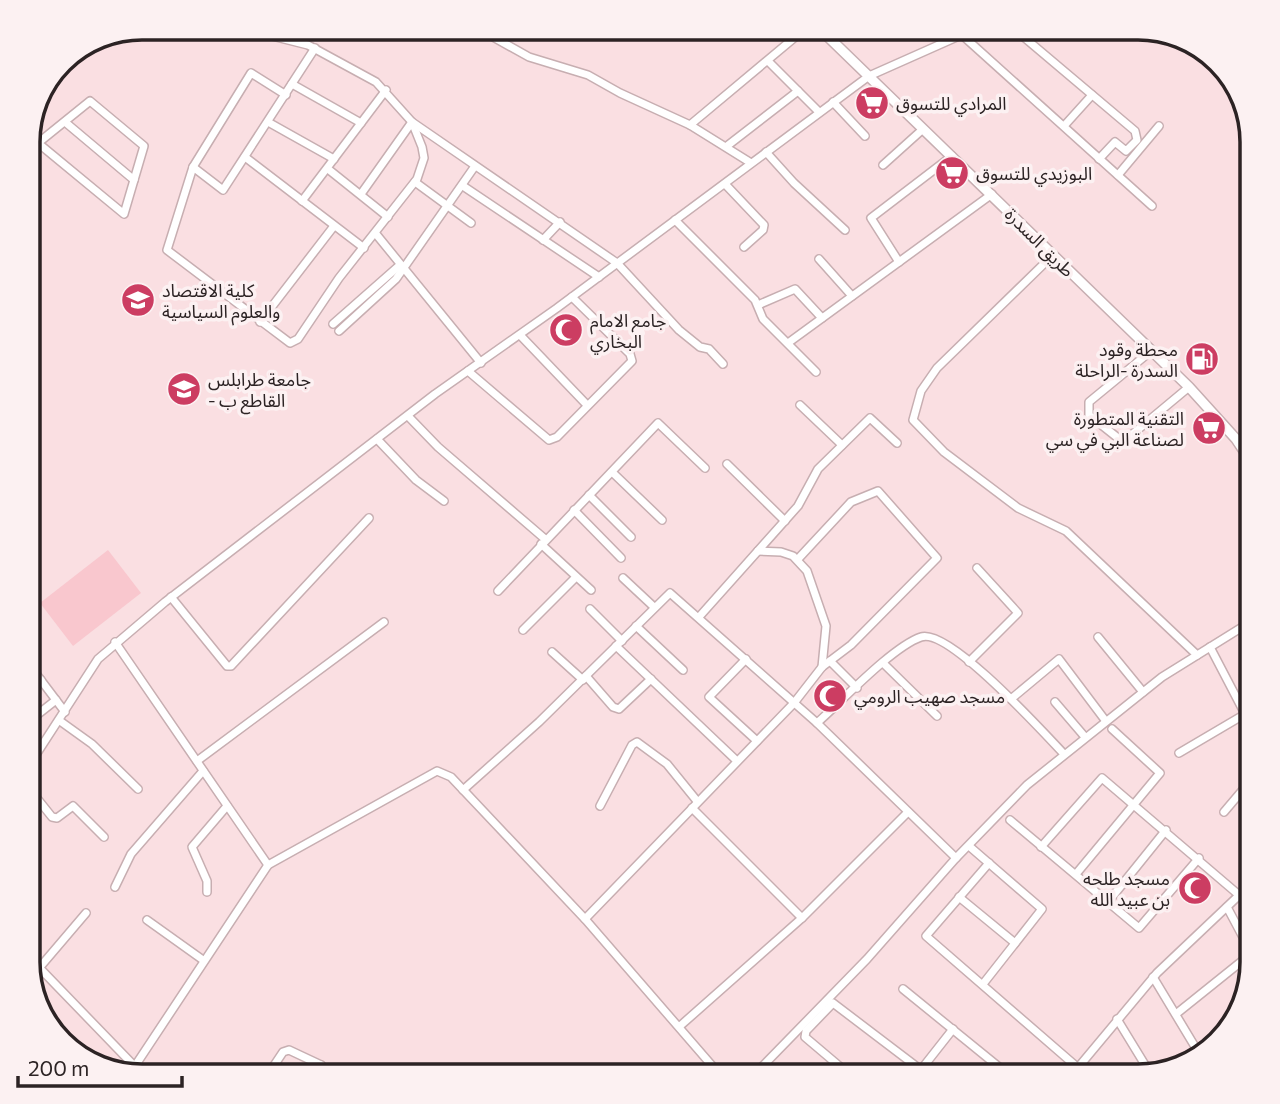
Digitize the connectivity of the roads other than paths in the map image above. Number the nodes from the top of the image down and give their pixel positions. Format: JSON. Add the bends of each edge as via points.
{"nodes":[{"id":1,"x":290,"y":40,"type":"edge"},
{"id":2,"x":498,"y":40,"type":"edge"},
{"id":3,"x":793,"y":40,"type":"edge"},
{"id":4,"x":832,"y":40,"type":"edge"},
{"id":5,"x":951,"y":40,"type":"edge"},
{"id":6,"x":968,"y":40,"type":"edge"},
{"id":7,"x":1027,"y":40,"type":"edge"},
{"id":8,"x":298,"y":42,"type":"joint"},
{"id":9,"x":315,"y":48,"type":"junction"},
{"id":10,"x":769,"y":62,"type":"junction"},
{"id":11,"x":869,"y":76,"type":"junction"},
{"id":12,"x":292,"y":85,"type":"junction"},
{"id":13,"x":386,"y":90,"type":"junction"},
{"id":14,"x":798,"y":91,"type":"junction"},
{"id":15,"x":286,"y":95,"type":"junction"},
{"id":16,"x":1092,"y":95,"type":"junction"},
{"id":17,"x":833,"y":102,"type":"junction"},
{"id":18,"x":818,"y":113,"type":"junction"},
{"id":19,"x":65,"y":122,"type":"junction"},
{"id":20,"x":268,"y":122,"type":"junction"},
{"id":21,"x":412,"y":122,"type":"junction"},
{"id":22,"x":360,"y":123,"type":"junction"},
{"id":23,"x":690,"y":125,"type":"junction"},
{"id":24,"x":1063,"y":126,"type":"junction"},
{"id":25,"x":1159,"y":126,"type":"dead end"},
{"id":26,"x":923,"y":129,"type":"junction"},
{"id":27,"x":864,"y":136,"type":"dead end"},
{"id":28,"x":40,"y":141,"type":"edge"},
{"id":29,"x":40,"y":145,"type":"edge"},
{"id":30,"x":727,"y":146,"type":"junction"},
{"id":31,"x":766,"y":152,"type":"junction"},
{"id":32,"x":952,"y":156,"type":"junction"},
{"id":33,"x":245,"y":157,"type":"junction"},
{"id":34,"x":334,"y":159,"type":"junction"},
{"id":35,"x":1099,"y":159,"type":"junction"},
{"id":36,"x":751,"y":163,"type":"junction"},
{"id":37,"x":883,"y":165,"type":"dead end"},
{"id":38,"x":475,"y":166,"type":"junction"},
{"id":39,"x":193,"y":167,"type":"junction"},
{"id":40,"x":328,"y":169,"type":"junction"},
{"id":41,"x":1118,"y":175,"type":"junction"},
{"id":42,"x":134,"y":180,"type":"junction"},
{"id":43,"x":415,"y":181,"type":"junction"},
{"id":44,"x":725,"y":184,"type":"junction"},
{"id":45,"x":463,"y":186,"type":"junction"},
{"id":46,"x":361,"y":194,"type":"junction"},
{"id":47,"x":992,"y":194,"type":"junction"},
{"id":48,"x":302,"y":201,"type":"junction"},
{"id":49,"x":450,"y":206,"type":"junction"},
{"id":50,"x":1152,"y":206,"type":"dead end"},
{"id":51,"x":388,"y":217,"type":"junction"},
{"id":52,"x":675,"y":220,"type":"junction"},
{"id":53,"x":560,"y":222,"type":"junction"},
{"id":54,"x":471,"y":223,"type":"dead end"},
{"id":55,"x":334,"y":226,"type":"junction"},
{"id":56,"x":845,"y":230,"type":"dead end"},
{"id":57,"x":376,"y":234,"type":"junction"},
{"id":58,"x":543,"y":240,"type":"junction"},
{"id":59,"x":744,"y":247,"type":"dead end"},
{"id":60,"x":364,"y":248,"type":"junction"},
{"id":61,"x":1052,"y":255,"type":"junction"},
{"id":62,"x":819,"y":259,"type":"dead end"},
{"id":63,"x":899,"y":262,"type":"junction"},
{"id":64,"x":617,"y":263,"type":"junction"},
{"id":65,"x":401,"y":267,"type":"junction"},
{"id":66,"x":598,"y":277,"type":"junction"},
{"id":67,"x":852,"y":296,"type":"junction"},
{"id":68,"x":572,"y":297,"type":"junction"},
{"id":69,"x":758,"y":305,"type":"junction"},
{"id":70,"x":822,"y":318,"type":"junction"},
{"id":71,"x":260,"y":322,"type":"junction"},
{"id":72,"x":333,"y":324,"type":"dead end"},
{"id":73,"x":340,"y":331,"type":"dead end"},
{"id":74,"x":520,"y":335,"type":"junction"},
{"id":75,"x":788,"y":343,"type":"junction"},
{"id":76,"x":1151,"y":351,"type":"junction"},
{"id":77,"x":481,"y":363,"type":"junction"},
{"id":78,"x":723,"y":364,"type":"dead end"},
{"id":79,"x":468,"y":371,"type":"junction"},
{"id":80,"x":816,"y":372,"type":"dead end"},
{"id":81,"x":1189,"y":387,"type":"junction"},
{"id":82,"x":587,"y":405,"type":"junction"},
{"id":83,"x":800,"y":405,"type":"dead end"},
{"id":84,"x":408,"y":416,"type":"junction"},
{"id":85,"x":377,"y":439,"type":"junction"},
{"id":86,"x":1240,"y":442,"type":"edge"},
{"id":87,"x":897,"y":443,"type":"dead end"},
{"id":88,"x":842,"y":445,"type":"junction"},
{"id":89,"x":727,"y":464,"type":"dead end"},
{"id":90,"x":705,"y":468,"type":"dead end"},
{"id":91,"x":612,"y":472,"type":"junction"},
{"id":92,"x":589,"y":495,"type":"junction"},
{"id":93,"x":444,"y":501,"type":"dead end"},
{"id":94,"x":574,"y":510,"type":"junction"},
{"id":95,"x":369,"y":518,"type":"dead end"},
{"id":96,"x":662,"y":520,"type":"dead end"},
{"id":97,"x":785,"y":521,"type":"junction"},
{"id":98,"x":631,"y":537,"type":"dead end"},
{"id":99,"x":543,"y":541,"type":"junction"},
{"id":100,"x":758,"y":551,"type":"junction"},
{"id":101,"x":621,"y":558,"type":"dead end"},
{"id":102,"x":798,"y":559,"type":"junction"},
{"id":103,"x":977,"y":568,"type":"dead end"},
{"id":104,"x":576,"y":577,"type":"junction"},
{"id":105,"x":623,"y":578,"type":"dead end"},
{"id":106,"x":591,"y":590,"type":"dead end"},
{"id":107,"x":498,"y":591,"type":"dead end"},
{"id":108,"x":171,"y":597,"type":"junction"},
{"id":109,"x":654,"y":607,"type":"junction"},
{"id":110,"x":590,"y":609,"type":"dead end"},
{"id":111,"x":699,"y":617,"type":"junction"},
{"id":112,"x":384,"y":622,"type":"dead end"},
{"id":113,"x":636,"y":626,"type":"junction"},
{"id":114,"x":1240,"y":628,"type":"edge"},
{"id":115,"x":523,"y":630,"type":"dead end"},
{"id":116,"x":1098,"y":637,"type":"dead end"},
{"id":117,"x":115,"y":642,"type":"junction"},
{"id":118,"x":619,"y":643,"type":"junction"},
{"id":119,"x":1210,"y":647,"type":"junction"},
{"id":120,"x":552,"y":652,"type":"dead end"},
{"id":121,"x":1197,"y":655,"type":"junction"},
{"id":122,"x":746,"y":659,"type":"junction"},
{"id":123,"x":830,"y":661,"type":"junction"},
{"id":124,"x":969,"y":662,"type":"junction"},
{"id":125,"x":884,"y":663,"type":"junction"},
{"id":126,"x":822,"y":667,"type":"junction"},
{"id":127,"x":683,"y":670,"type":"dead end"},
{"id":128,"x":584,"y":678,"type":"junction"},
{"id":129,"x":651,"y":679,"type":"junction"},
{"id":130,"x":41,"y":680,"type":"edge"},
{"id":131,"x":857,"y":688,"type":"junction"},
{"id":132,"x":1143,"y":691,"type":"junction"},
{"id":133,"x":1240,"y":698,"type":"edge"},
{"id":134,"x":1011,"y":699,"type":"junction"},
{"id":135,"x":56,"y":700,"type":"junction"},
{"id":136,"x":794,"y":702,"type":"junction"},
{"id":137,"x":1055,"y":702,"type":"dead end"},
{"id":138,"x":65,"y":712,"type":"junction"},
{"id":139,"x":40,"y":713,"type":"edge"},
{"id":140,"x":937,"y":716,"type":"dead end"},
{"id":141,"x":1240,"y":717,"type":"edge"},
{"id":142,"x":60,"y":720,"type":"junction"},
{"id":143,"x":1105,"y":720,"type":"junction"},
{"id":144,"x":817,"y":723,"type":"junction"},
{"id":145,"x":1112,"y":729,"type":"dead end"},
{"id":146,"x":1085,"y":737,"type":"junction"},
{"id":147,"x":757,"y":741,"type":"junction"},
{"id":148,"x":40,"y":749,"type":"edge"},
{"id":149,"x":1179,"y":753,"type":"dead end"},
{"id":150,"x":1063,"y":754,"type":"junction"},
{"id":151,"x":197,"y":761,"type":"junction"},
{"id":152,"x":737,"y":761,"type":"junction"},
{"id":153,"x":204,"y":772,"type":"junction"},
{"id":154,"x":138,"y":789,"type":"dead end"},
{"id":155,"x":463,"y":790,"type":"junction"},
{"id":156,"x":1240,"y":793,"type":"edge"},
{"id":157,"x":40,"y":802,"type":"edge"},
{"id":158,"x":1135,"y":804,"type":"junction"},
{"id":159,"x":695,"y":805,"type":"junction"},
{"id":160,"x":227,"y":806,"type":"junction"},
{"id":161,"x":600,"y":806,"type":"dead end"},
{"id":162,"x":908,"y":812,"type":"junction"},
{"id":163,"x":1224,"y":812,"type":"dead end"},
{"id":164,"x":1010,"y":820,"type":"dead end"},
{"id":165,"x":1166,"y":830,"type":"junction"},
{"id":166,"x":104,"y":837,"type":"dead end"},
{"id":167,"x":969,"y":846,"type":"junction"},
{"id":168,"x":1041,"y":847,"type":"junction"},
{"id":169,"x":956,"y":858,"type":"junction"},
{"id":170,"x":1199,"y":858,"type":"junction"},
{"id":171,"x":989,"y":863,"type":"junction"},
{"id":172,"x":268,"y":865,"type":"junction"},
{"id":173,"x":1076,"y":874,"type":"junction"},
{"id":174,"x":115,"y":887,"type":"dead end"},
{"id":175,"x":207,"y":892,"type":"dead end"},
{"id":176,"x":1239,"y":895,"type":"joint"},
{"id":177,"x":959,"y":897,"type":"junction"},
{"id":178,"x":1108,"y":902,"type":"junction"},
{"id":179,"x":1227,"y":907,"type":"junction"},
{"id":180,"x":86,"y":913,"type":"dead end"},
{"id":181,"x":802,"y":918,"type":"junction"},
{"id":182,"x":585,"y":919,"type":"junction"},
{"id":183,"x":147,"y":920,"type":"dead end"},
{"id":184,"x":1240,"y":931,"type":"edge"},
{"id":185,"x":1015,"y":943,"type":"junction"},
{"id":186,"x":203,"y":960,"type":"junction"},
{"id":187,"x":1240,"y":964,"type":"edge"},
{"id":188,"x":40,"y":967,"type":"joint"},
{"id":189,"x":1153,"y":978,"type":"junction"},
{"id":190,"x":982,"y":984,"type":"junction"},
{"id":191,"x":903,"y":989,"type":"dead end"},
{"id":192,"x":1176,"y":1014,"type":"junction"},
{"id":193,"x":1117,"y":1019,"type":"junction"},
{"id":194,"x":680,"y":1026,"type":"junction"},
{"id":195,"x":953,"y":1029,"type":"junction"},
{"id":196,"x":1195,"y":1046,"type":"edge"},
{"id":197,"x":132,"y":1063,"type":"edge"},
{"id":198,"x":137,"y":1063,"type":"edge"},
{"id":199,"x":1144,"y":1063,"type":"edge"},
{"id":200,"x":275,"y":1064,"type":"edge"},
{"id":201,"x":319,"y":1064,"type":"edge"},
{"id":202,"x":711,"y":1064,"type":"edge"},
{"id":203,"x":765,"y":1064,"type":"edge"},
{"id":204,"x":837,"y":1064,"type":"edge"},
{"id":205,"x":908,"y":1064,"type":"edge"},
{"id":206,"x":926,"y":1064,"type":"edge"},
{"id":207,"x":995,"y":1064,"type":"edge"},
{"id":208,"x":1074,"y":1064,"type":"edge"},
{"id":209,"x":1080,"y":1064,"type":"edge"}],
"edges":[{"from":1,"to":8,"type":"street"},
{"from":2,"to":23,"type":"street","via":[[520,53],[588,75]]},
{"from":3,"to":10,"type":"street"},
{"from":4,"to":11,"type":"main road","name":"طريق السدرة"},
{"from":5,"to":11,"type":"street"},
{"from":6,"to":24,"type":"street"},
{"from":7,"to":16,"type":"street"},
{"from":8,"to":9,"type":"street"},
{"from":9,"to":12,"type":"street"},
{"from":9,"to":13,"type":"street"},
{"from":10,"to":14,"type":"street"},
{"from":10,"to":23,"type":"street"},
{"from":11,"to":17,"type":"street"},
{"from":11,"to":26,"type":"main road","name":"طريق السدرة"},
{"from":12,"to":15,"type":"street"},
{"from":12,"to":22,"type":"street"},
{"from":13,"to":21,"type":"street"},
{"from":13,"to":22,"type":"street"},
{"from":14,"to":18,"type":"street"},
{"from":14,"to":30,"type":"street"},
{"from":15,"to":20,"type":"street"},
{"from":15,"to":39,"type":"street","via":[[251,72]]},
{"from":16,"to":24,"type":"street"},
{"from":16,"to":35,"type":"street","via":[[1137,137],[1126,151],[1115,142]]},
{"from":17,"to":18,"type":"street"},
{"from":17,"to":27,"type":"street"},
{"from":18,"to":31,"type":"street"},
{"from":19,"to":28,"type":"street"},
{"from":19,"to":42,"type":"street"},
{"from":19,"to":42,"type":"street","via":[[90,101],[144,146]]},
{"from":20,"to":33,"type":"street"},
{"from":20,"to":34,"type":"street"},
{"from":21,"to":38,"type":"street"},
{"from":21,"to":43,"type":"street","via":[[424,159]]},
{"from":21,"to":46,"type":"street"},
{"from":22,"to":34,"type":"street"},
{"from":23,"to":30,"type":"street"},
{"from":24,"to":35,"type":"street"},
{"from":25,"to":41,"type":"street"},
{"from":26,"to":32,"type":"main road","name":"طريق السدرة"},
{"from":26,"to":37,"type":"street"},
{"from":29,"to":42,"type":"street","via":[[124,214]]},
{"from":30,"to":36,"type":"street"},
{"from":31,"to":36,"type":"street"},
{"from":31,"to":56,"type":"street"},
{"from":32,"to":47,"type":"main road","name":"طريق السدرة"},
{"from":32,"to":63,"type":"street","via":[[871,217]]},
{"from":33,"to":39,"type":"street","via":[[223,190]]},
{"from":33,"to":48,"type":"street"},
{"from":34,"to":40,"type":"street"},
{"from":35,"to":41,"type":"street"},
{"from":36,"to":44,"type":"street"},
{"from":38,"to":45,"type":"street"},
{"from":38,"to":53,"type":"street"},
{"from":39,"to":71,"type":"street","via":[[167,250]]},
{"from":40,"to":46,"type":"street"},
{"from":40,"to":48,"type":"street"},
{"from":41,"to":50,"type":"street"},
{"from":43,"to":49,"type":"street"},
{"from":43,"to":51,"type":"street"},
{"from":44,"to":52,"type":"street"},
{"from":44,"to":59,"type":"street","via":[[764,225]]},
{"from":45,"to":49,"type":"street"},
{"from":45,"to":58,"type":"street"},
{"from":46,"to":51,"type":"street"},
{"from":47,"to":61,"type":"main road","name":"طريق السدرة"},
{"from":47,"to":63,"type":"street"},
{"from":48,"to":55,"type":"street"},
{"from":49,"to":54,"type":"street"},
{"from":49,"to":65,"type":"street"},
{"from":51,"to":57,"type":"street"},
{"from":52,"to":64,"type":"street"},
{"from":52,"to":69,"type":"street"},
{"from":53,"to":58,"type":"street"},
{"from":53,"to":64,"type":"street"},
{"from":55,"to":60,"type":"street"},
{"from":55,"to":71,"type":"street"},
{"from":57,"to":60,"type":"street"},
{"from":57,"to":65,"type":"street"},
{"from":58,"to":66,"type":"street"},
{"from":60,"to":71,"type":"street","via":[[298,339],[290,343]]},
{"from":61,"to":76,"type":"main road","name":"طريق السدرة"},
{"from":61,"to":121,"type":"street","via":[[937,368],[924,385],[913,420],[944,452],[1017,508],[1066,531]]},
{"from":62,"to":67,"type":"street"},
{"from":63,"to":67,"type":"street"},
{"from":64,"to":66,"type":"street"},
{"from":64,"to":78,"type":"street","via":[[679,330]]},
{"from":65,"to":72,"type":"street"},
{"from":65,"to":73,"type":"street","via":[[396,279]]},
{"from":65,"to":77,"type":"street"},
{"from":66,"to":68,"type":"street"},
{"from":67,"to":70,"type":"street"},
{"from":68,"to":74,"type":"street"},
{"from":68,"to":82,"type":"street","via":[[632,358]]},
{"from":69,"to":70,"type":"street","via":[[794,289]]},
{"from":69,"to":75,"type":"street","via":[[763,319]]},
{"from":70,"to":75,"type":"street"},
{"from":74,"to":77,"type":"street"},
{"from":74,"to":82,"type":"street"},
{"from":75,"to":80,"type":"street"},
{"from":76,"to":81,"type":"main road","name":"طريق السدرة"},
{"from":76,"to":81,"type":"street","via":[[1089,402],[1089,415],[1123,442]]},
{"from":77,"to":79,"type":"street"},
{"from":79,"to":82,"type":"street","via":[[547,440],[557,437]]},
{"from":79,"to":84,"type":"street"},
{"from":81,"to":86,"type":"main road","name":"طريق السدرة"},
{"from":83,"to":88,"type":"street"},
{"from":84,"to":85,"type":"street"},
{"from":84,"to":99,"type":"street"},
{"from":85,"to":93,"type":"street","via":[[416,480]]},
{"from":85,"to":108,"type":"street"},
{"from":87,"to":88,"type":"street","via":[[872,417]]},
{"from":88,"to":97,"type":"street","via":[[814,474],[801,503]]},
{"from":89,"to":97,"type":"street"},
{"from":90,"to":91,"type":"street","via":[[659,423]]},
{"from":91,"to":92,"type":"street"},
{"from":91,"to":96,"type":"street"},
{"from":92,"to":94,"type":"street"},
{"from":92,"to":98,"type":"street"},
{"from":94,"to":99,"type":"street"},
{"from":94,"to":101,"type":"street"},
{"from":95,"to":108,"type":"street","via":[[232,666],[227,666]]},
{"from":97,"to":100,"type":"street"},
{"from":99,"to":104,"type":"street"},
{"from":99,"to":107,"type":"street"},
{"from":100,"to":102,"type":"street","via":[[781,552]]},
{"from":100,"to":111,"type":"street"},
{"from":102,"to":123,"type":"street","via":[[851,502],[877,491],[937,556],[852,645]]},
{"from":102,"to":126,"type":"street","via":[[807,571],[826,626]]},
{"from":103,"to":124,"type":"street","via":[[1018,613]]},
{"from":104,"to":106,"type":"street"},
{"from":104,"to":115,"type":"street"},
{"from":105,"to":109,"type":"street"},
{"from":108,"to":117,"type":"street"},
{"from":109,"to":111,"type":"street","via":[[670,593]]},
{"from":109,"to":113,"type":"street"},
{"from":110,"to":118,"type":"street"},
{"from":111,"to":122,"type":"street"},
{"from":112,"to":151,"type":"street"},
{"from":113,"to":118,"type":"street"},
{"from":113,"to":127,"type":"street"},
{"from":114,"to":119,"type":"street"},
{"from":116,"to":132,"type":"street"},
{"from":117,"to":138,"type":"street","via":[[98,659]]},
{"from":117,"to":151,"type":"street"},
{"from":118,"to":128,"type":"street"},
{"from":118,"to":129,"type":"street"},
{"from":119,"to":121,"type":"street"},
{"from":119,"to":133,"type":"street"},
{"from":120,"to":128,"type":"street"},
{"from":121,"to":132,"type":"street"},
{"from":122,"to":136,"type":"street"},
{"from":122,"to":147,"type":"street","via":[[709,697]]},
{"from":123,"to":126,"type":"street"},
{"from":123,"to":131,"type":"street"},
{"from":124,"to":125,"type":"street","via":[[943,640],[924,635]]},
{"from":124,"to":134,"type":"street"},
{"from":125,"to":131,"type":"street"},
{"from":125,"to":140,"type":"street"},
{"from":126,"to":136,"type":"street"},
{"from":128,"to":129,"type":"street","via":[[619,709]]},
{"from":128,"to":155,"type":"street"},
{"from":129,"to":152,"type":"street"},
{"from":130,"to":135,"type":"street"},
{"from":131,"to":144,"type":"street"},
{"from":132,"to":143,"type":"street"},
{"from":134,"to":143,"type":"street","via":[[1059,659]]},
{"from":134,"to":150,"type":"street"},
{"from":135,"to":138,"type":"street"},
{"from":135,"to":139,"type":"street"},
{"from":136,"to":144,"type":"street"},
{"from":136,"to":147,"type":"street"},
{"from":137,"to":146,"type":"street"},
{"from":138,"to":142,"type":"street"},
{"from":141,"to":149,"type":"street"},
{"from":142,"to":148,"type":"street"},
{"from":142,"to":154,"type":"street"},
{"from":143,"to":146,"type":"street"},
{"from":144,"to":162,"type":"street"},
{"from":145,"to":158,"type":"street","via":[[1160,773]]},
{"from":146,"to":150,"type":"street"},
{"from":147,"to":152,"type":"street"},
{"from":150,"to":167,"type":"street","via":[[1018,792]]},
{"from":151,"to":153,"type":"street"},
{"from":152,"to":159,"type":"street"},
{"from":153,"to":160,"type":"street"},
{"from":153,"to":174,"type":"street","via":[[131,854]]},
{"from":155,"to":172,"type":"street","via":[[444,773],[431,773]]},
{"from":155,"to":182,"type":"street"},
{"from":156,"to":163,"type":"street"},
{"from":157,"to":166,"type":"street","via":[[57,818],[73,806]]},
{"from":158,"to":165,"type":"street"},
{"from":158,"to":168,"type":"street","via":[[1101,778]]},
{"from":158,"to":173,"type":"street"},
{"from":159,"to":161,"type":"street","via":[[667,764],[637,743]]},
{"from":159,"to":181,"type":"street"},
{"from":159,"to":182,"type":"street"},
{"from":160,"to":172,"type":"street"},
{"from":160,"to":175,"type":"street","via":[[192,847]]},
{"from":162,"to":169,"type":"street"},
{"from":162,"to":181,"type":"street"},
{"from":164,"to":168,"type":"street"},
{"from":165,"to":170,"type":"street"},
{"from":165,"to":178,"type":"street"},
{"from":167,"to":169,"type":"street"},
{"from":167,"to":171,"type":"street"},
{"from":168,"to":173,"type":"street"},
{"from":169,"to":203,"type":"street","via":[[867,959]]},
{"from":170,"to":176,"type":"street"},
{"from":170,"to":178,"type":"street","via":[[1141,928]]},
{"from":171,"to":177,"type":"street"},
{"from":171,"to":185,"type":"street","via":[[1042,909]]},
{"from":172,"to":186,"type":"street"},
{"from":173,"to":178,"type":"street"},
{"from":176,"to":179,"type":"street"},
{"from":177,"to":185,"type":"street"},
{"from":177,"to":190,"type":"street","via":[[926,935]]},
{"from":179,"to":184,"type":"street"},
{"from":179,"to":189,"type":"street"},
{"from":180,"to":188,"type":"street"},
{"from":181,"to":194,"type":"street"},
{"from":182,"to":194,"type":"street"},
{"from":183,"to":186,"type":"street"},
{"from":185,"to":190,"type":"street"},
{"from":186,"to":198,"type":"street"},
{"from":187,"to":192,"type":"street"},
{"from":188,"to":197,"type":"street"},
{"from":189,"to":192,"type":"street"},
{"from":189,"to":193,"type":"street"},
{"from":190,"to":208,"type":"street"},
{"from":191,"to":195,"type":"street"},
{"from":192,"to":196,"type":"street"},
{"from":193,"to":199,"type":"street"},
{"from":193,"to":209,"type":"street"},
{"from":194,"to":202,"type":"street"},
{"from":195,"to":206,"type":"street"},
{"from":195,"to":207,"type":"street"},
{"from":200,"to":201,"type":"street","via":[[289,1050]]},
{"from":204,"to":205,"type":"street","via":[[805,1037],[833,1003]]}]}
